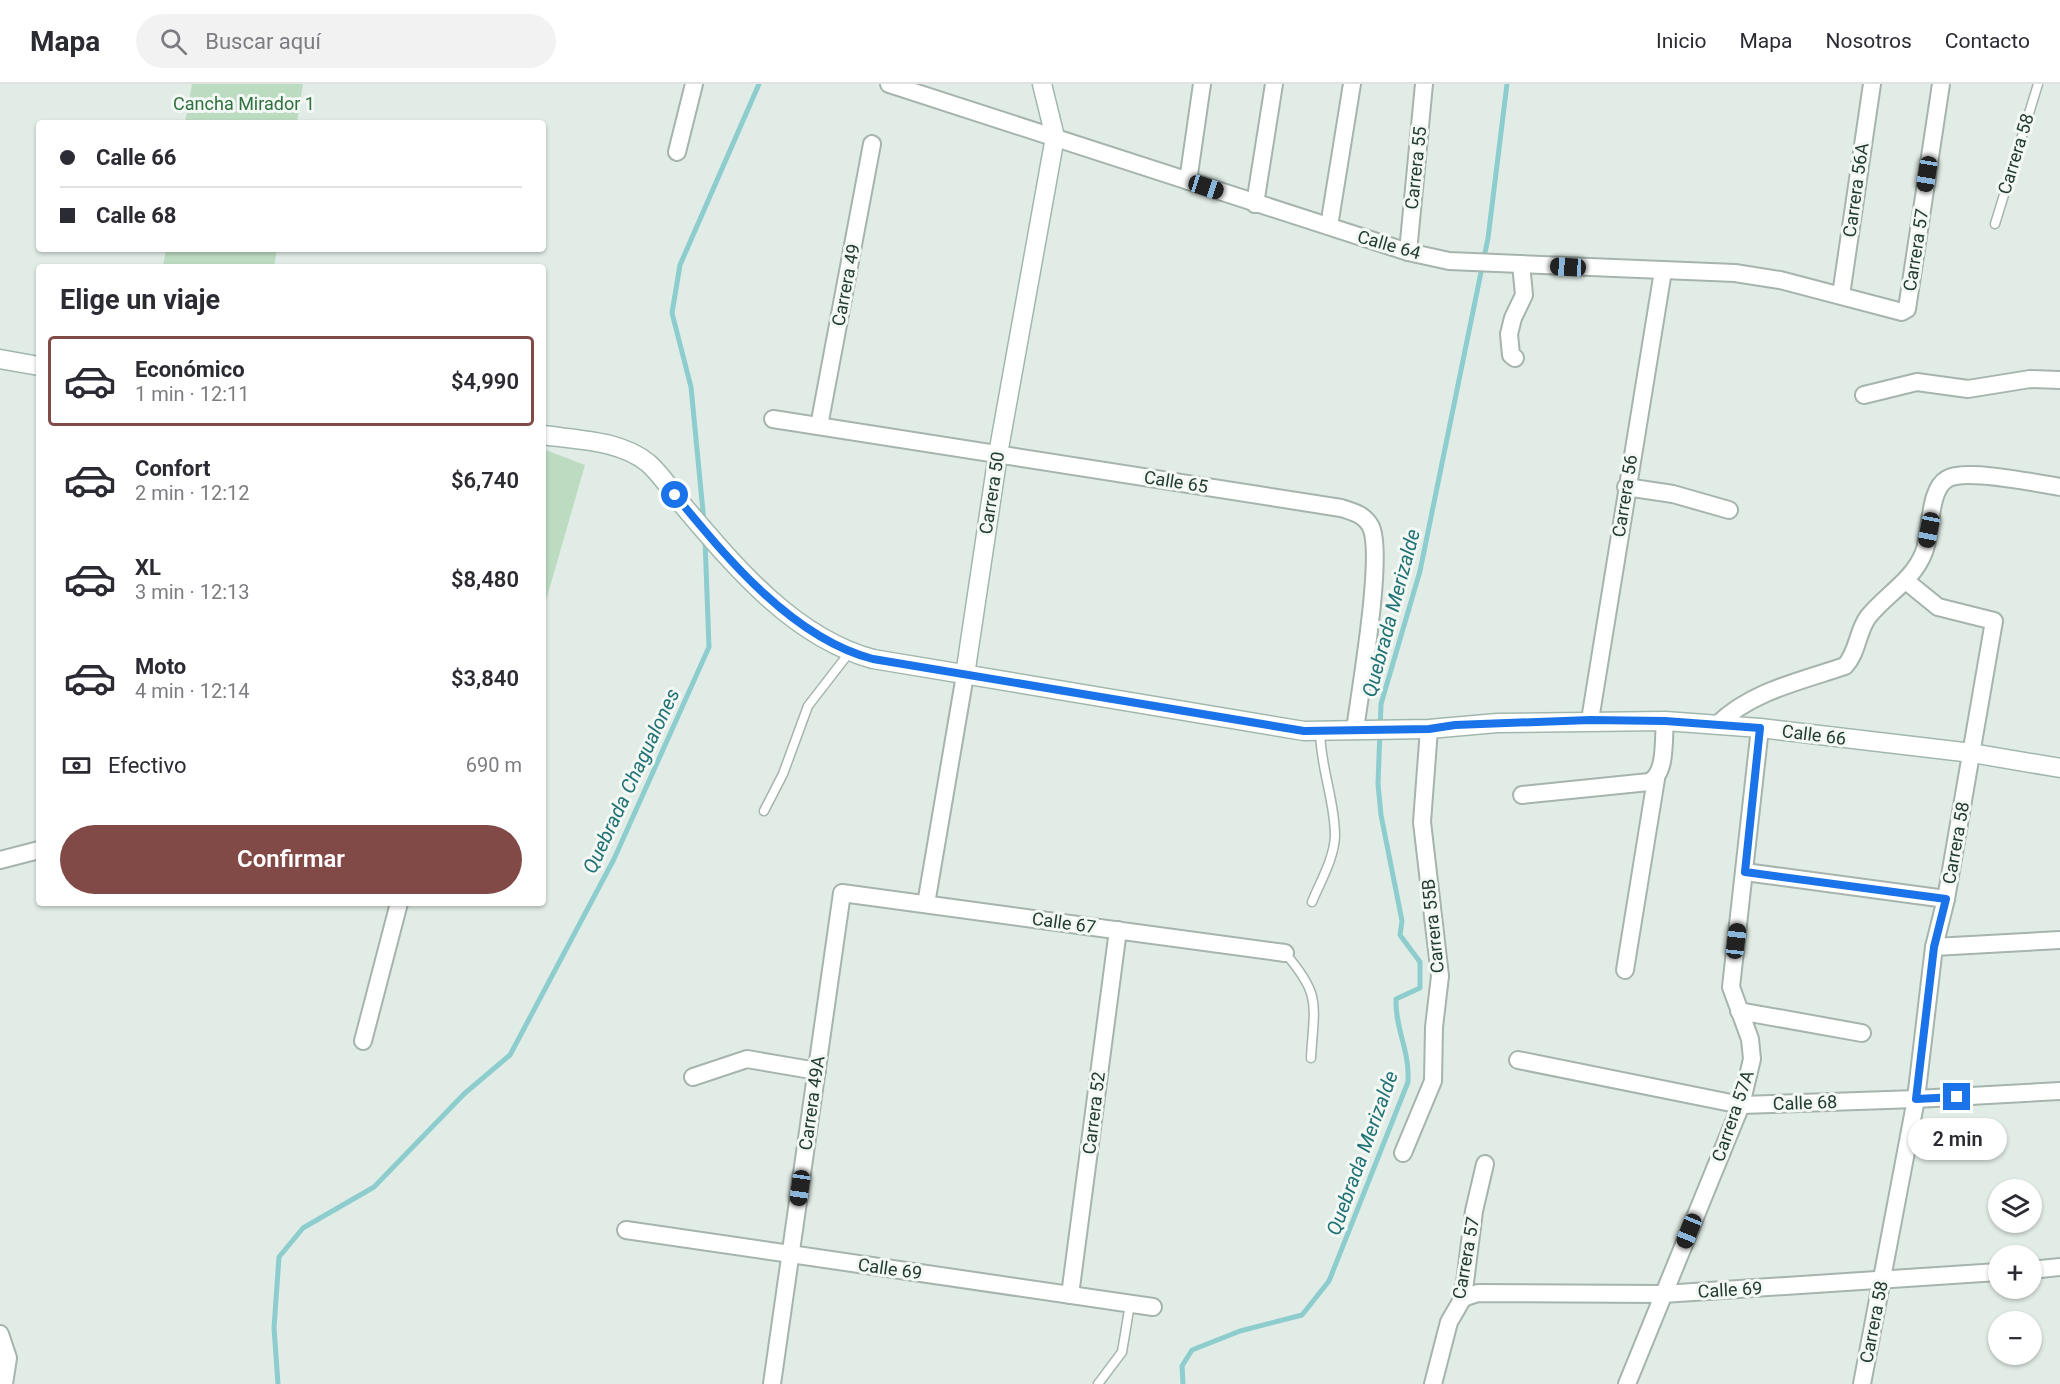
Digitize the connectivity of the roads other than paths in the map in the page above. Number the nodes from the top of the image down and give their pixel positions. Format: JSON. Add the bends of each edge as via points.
{"nodes":[{"id":1,"x":694,"y":84,"type":"edge"},
{"id":2,"x":889,"y":84,"type":"edge"},
{"id":3,"x":1042,"y":84,"type":"edge"},
{"id":4,"x":1202,"y":84,"type":"edge"},
{"id":5,"x":1274,"y":84,"type":"edge"},
{"id":6,"x":1352,"y":84,"type":"edge"},
{"id":7,"x":1424,"y":84,"type":"edge"},
{"id":8,"x":1872,"y":84,"type":"edge"},
{"id":9,"x":1941,"y":84,"type":"edge"},
{"id":10,"x":2038,"y":84,"type":"edge"},
{"id":11,"x":1055,"y":137,"type":"junction"},
{"id":12,"x":872,"y":144,"type":"dead end"},
{"id":13,"x":677,"y":152,"type":"dead end"},
{"id":14,"x":1188,"y":181,"type":"junction"},
{"id":15,"x":1255,"y":204,"type":"junction"},
{"id":16,"x":1995,"y":224,"type":"dead end"},
{"id":17,"x":1329,"y":226,"type":"junction"},
{"id":18,"x":1408,"y":252,"type":"junction"},
{"id":19,"x":1521,"y":264,"type":"junction"},
{"id":20,"x":1663,"y":272,"type":"junction"},
{"id":21,"x":1841,"y":296,"type":"junction"},
{"id":22,"x":1907,"y":309,"type":"joint"},
{"id":23,"x":1515,"y":358,"type":"dead end"},
{"id":24,"x":0,"y":359,"type":"edge"},
{"id":25,"x":36,"y":365,"type":"edge"},
{"id":26,"x":2060,"y":380,"type":"edge"},
{"id":27,"x":1864,"y":395,"type":"dead end"},
{"id":28,"x":773,"y":418,"type":"dead end"},
{"id":29,"x":819,"y":426,"type":"junction"},
{"id":30,"x":546,"y":435,"type":"edge"},
{"id":31,"x":998,"y":454,"type":"junction"},
{"id":32,"x":1626,"y":487,"type":"junction"},
{"id":33,"x":2060,"y":487,"type":"edge"},
{"id":34,"x":1729,"y":510,"type":"dead end"},
{"id":35,"x":1906,"y":581,"type":"junction"},
{"id":36,"x":849,"y":652,"type":"junction"},
{"id":37,"x":965,"y":675,"type":"junction"},
{"id":38,"x":1590,"y":720,"type":"junction"},
{"id":39,"x":1665,"y":721,"type":"junction"},
{"id":40,"x":1718,"y":724,"type":"junction"},
{"id":41,"x":1760,"y":728,"type":"junction"},
{"id":42,"x":1429,"y":729,"type":"junction"},
{"id":43,"x":1320,"y":730,"type":"junction"},
{"id":44,"x":1357,"y":730,"type":"junction"},
{"id":45,"x":1972,"y":753,"type":"junction"},
{"id":46,"x":2060,"y":768,"type":"edge"},
{"id":47,"x":1658,"y":775,"type":"junction"},
{"id":48,"x":1522,"y":795,"type":"dead end"},
{"id":49,"x":764,"y":811,"type":"dead end"},
{"id":50,"x":36,"y":851,"type":"edge"},
{"id":51,"x":0,"y":860,"type":"edge"},
{"id":52,"x":1745,"y":872,"type":"junction"},
{"id":53,"x":842,"y":892,"type":"joint"},
{"id":54,"x":1946,"y":899,"type":"junction"},
{"id":55,"x":1312,"y":902,"type":"dead end"},
{"id":56,"x":926,"y":904,"type":"junction"},
{"id":57,"x":398,"y":906,"type":"edge"},
{"id":58,"x":1118,"y":930,"type":"junction"},
{"id":59,"x":2060,"y":940,"type":"edge"},
{"id":60,"x":1934,"y":947,"type":"junction"},
{"id":61,"x":1285,"y":953,"type":"joint"},
{"id":62,"x":1625,"y":970,"type":"dead end"},
{"id":63,"x":1739,"y":1011,"type":"junction"},
{"id":64,"x":1862,"y":1033,"type":"dead end"},
{"id":65,"x":363,"y":1041,"type":"dead end"},
{"id":66,"x":1311,"y":1058,"type":"dead end"},
{"id":67,"x":1518,"y":1060,"type":"dead end"},
{"id":68,"x":817,"y":1071,"type":"junction"},
{"id":69,"x":693,"y":1077,"type":"dead end"},
{"id":70,"x":2060,"y":1091,"type":"edge"},
{"id":71,"x":1916,"y":1099,"type":"junction"},
{"id":72,"x":1741,"y":1105,"type":"junction"},
{"id":73,"x":1403,"y":1154,"type":"dead end"},
{"id":74,"x":1485,"y":1164,"type":"dead end"},
{"id":75,"x":626,"y":1230,"type":"dead end"},
{"id":76,"x":790,"y":1255,"type":"junction"},
{"id":77,"x":2060,"y":1267,"type":"edge"},
{"id":78,"x":2042,"y":1269,"type":"edge"},
{"id":79,"x":1988,"y":1273,"type":"edge"},
{"id":80,"x":1882,"y":1281,"type":"junction"},
{"id":81,"x":1664,"y":1294,"type":"junction"},
{"id":82,"x":1070,"y":1295,"type":"junction"},
{"id":83,"x":1463,"y":1298,"type":"junction"},
{"id":84,"x":1130,"y":1304,"type":"junction"},
{"id":85,"x":1153,"y":1307,"type":"dead end"},
{"id":86,"x":3,"y":1338,"type":"edge"},
{"id":87,"x":4,"y":1384,"type":"edge"},
{"id":88,"x":772,"y":1384,"type":"edge"},
{"id":89,"x":1098,"y":1384,"type":"edge"},
{"id":90,"x":1433,"y":1384,"type":"edge"},
{"id":91,"x":1627,"y":1384,"type":"edge"},
{"id":92,"x":1862,"y":1384,"type":"edge"}],
"edges":[{"from":1,"to":13,"type":"street"},
{"from":2,"to":11,"type":"street","name":"Calle 64"},
{"from":3,"to":11,"type":"street","name":"Carrera 50"},
{"from":4,"to":14,"type":"street"},
{"from":5,"to":15,"type":"street"},
{"from":6,"to":17,"type":"street"},
{"from":7,"to":18,"type":"street","name":"Carrera 55"},
{"from":8,"to":21,"type":"street","name":"Carrera 56A"},
{"from":9,"to":22,"type":"street","name":"Carrera 57"},
{"from":10,"to":16,"type":"lane","name":"Carrera 58"},
{"from":11,"to":14,"type":"street","name":"Calle 64"},
{"from":11,"to":31,"type":"street","name":"Carrera 50"},
{"from":12,"to":29,"type":"street","name":"Carrera 49"},
{"from":14,"to":15,"type":"street","name":"Calle 64"},
{"from":15,"to":17,"type":"street","name":"Calle 64"},
{"from":17,"to":18,"type":"street","name":"Calle 64"},
{"from":18,"to":19,"type":"street","name":"Calle 64","via":[[1449,261]]},
{"from":19,"to":20,"type":"street","name":"Calle 64"},
{"from":19,"to":23,"type":"street","via":[[1524,295],[1509,334],[1511,355]]},
{"from":20,"to":21,"type":"street","name":"Calle 64","via":[[1735,273]]},
{"from":20,"to":32,"type":"street","name":"Carrera 56"},
{"from":21,"to":22,"type":"street","name":"Calle 64","via":[[1902,312]]},
{"from":24,"to":25,"type":"street"},
{"from":26,"to":27,"type":"street","via":[[2030,379],[1968,389],[1917,382]]},
{"from":28,"to":29,"type":"street","name":"Calle 65"},
{"from":29,"to":31,"type":"street","name":"Calle 65"},
{"from":30,"to":36,"type":"street","name":"Calle 66","via":[[612,445],[648,463],[776,607]]},
{"from":31,"to":37,"type":"street","name":"Carrera 50"},
{"from":31,"to":44,"type":"street","name":"Calle 65","via":[[1341,508],[1362,515],[1371,529],[1375,564]]},
{"from":32,"to":34,"type":"street","via":[[1673,494]]},
{"from":32,"to":38,"type":"street","name":"Carrera 56"},
{"from":33,"to":35,"type":"street","via":[[1963,474],[1946,479],[1937,488],[1925,550]]},
{"from":35,"to":40,"type":"street","via":[[1867,619],[1854,657],[1845,666],[1759,696],[1734,709]]},
{"from":35,"to":45,"type":"street","name":"Carrera 58","via":[[1938,607],[1994,621]]},
{"from":36,"to":37,"type":"street","name":"Calle 66"},
{"from":36,"to":49,"type":"lane","via":[[808,706],[783,774]]},
{"from":37,"to":43,"type":"street","name":"Calle 66","via":[[1304,731]]},
{"from":37,"to":56,"type":"street","name":"Carrera 50"},
{"from":38,"to":39,"type":"street","name":"Calle 66"},
{"from":38,"to":42,"type":"street","name":"Calle 66"},
{"from":39,"to":40,"type":"street","name":"Calle 66"},
{"from":39,"to":47,"type":"street"},
{"from":40,"to":41,"type":"street","name":"Calle 66"},
{"from":41,"to":45,"type":"street","name":"Calle 66"},
{"from":41,"to":52,"type":"street","name":"Carrera 57A"},
{"from":42,"to":44,"type":"street","name":"Calle 66"},
{"from":42,"to":73,"type":"street","name":"Carrera 55B","via":[[1422,822],[1440,976],[1434,1027],[1434,1081]]},
{"from":43,"to":44,"type":"street","name":"Calle 66"},
{"from":43,"to":55,"type":"lane","via":[[1320,757],[1335,837]]},
{"from":45,"to":46,"type":"street","name":"Calle 66"},
{"from":45,"to":54,"type":"street","name":"Carrera 58"},
{"from":47,"to":48,"type":"street","via":[[1648,782]]},
{"from":47,"to":62,"type":"street"},
{"from":50,"to":51,"type":"street"},
{"from":52,"to":54,"type":"street"},
{"from":52,"to":63,"type":"street","name":"Carrera 57A","via":[[1731,987]]},
{"from":53,"to":56,"type":"street","name":"Calle 67"},
{"from":53,"to":68,"type":"street","name":"Carrera 49A"},
{"from":54,"to":60,"type":"street","name":"Carrera 58"},
{"from":56,"to":58,"type":"street","name":"Calle 67"},
{"from":57,"to":65,"type":"street"},
{"from":58,"to":61,"type":"street","name":"Calle 67"},
{"from":58,"to":82,"type":"street","name":"Carrera 52"},
{"from":59,"to":60,"type":"street"},
{"from":60,"to":71,"type":"street","name":"Carrera 58"},
{"from":61,"to":66,"type":"lane","via":[[1312,989]]},
{"from":63,"to":64,"type":"street"},
{"from":63,"to":72,"type":"street","name":"Carrera 57A","via":[[1750,1039],[1752,1059]]},
{"from":67,"to":72,"type":"street","name":"Calle 68"},
{"from":68,"to":69,"type":"street","via":[[747,1059]]},
{"from":68,"to":76,"type":"street","name":"Carrera 49A"},
{"from":70,"to":71,"type":"street","name":"Calle 68"},
{"from":71,"to":72,"type":"street","name":"Calle 68"},
{"from":71,"to":80,"type":"street","name":"Carrera 58"},
{"from":72,"to":81,"type":"street","name":"Carrera 57A"},
{"from":74,"to":83,"type":"street","name":"Carrera 57","via":[[1474,1211]]},
{"from":75,"to":76,"type":"street","name":"Calle 69"},
{"from":76,"to":82,"type":"street","name":"Calle 69"},
{"from":76,"to":88,"type":"street","name":"Carrera 49A"},
{"from":77,"to":78,"type":"street"},
{"from":79,"to":80,"type":"street","name":"Calle 69"},
{"from":80,"to":81,"type":"street","name":"Calle 69"},
{"from":80,"to":92,"type":"street","name":"Carrera 58"},
{"from":81,"to":83,"type":"street","name":"Calle 69","via":[[1478,1293]]},
{"from":81,"to":91,"type":"street","name":"Carrera 57A"},
{"from":82,"to":84,"type":"street","name":"Calle 69"},
{"from":83,"to":90,"type":"street","name":"Carrera 57","via":[[1449,1322]]},
{"from":84,"to":85,"type":"street","name":"Calle 69"},
{"from":84,"to":89,"type":"lane","via":[[1122,1352]]},
{"from":86,"to":87,"type":"street","via":[[8,1358]]}]}
